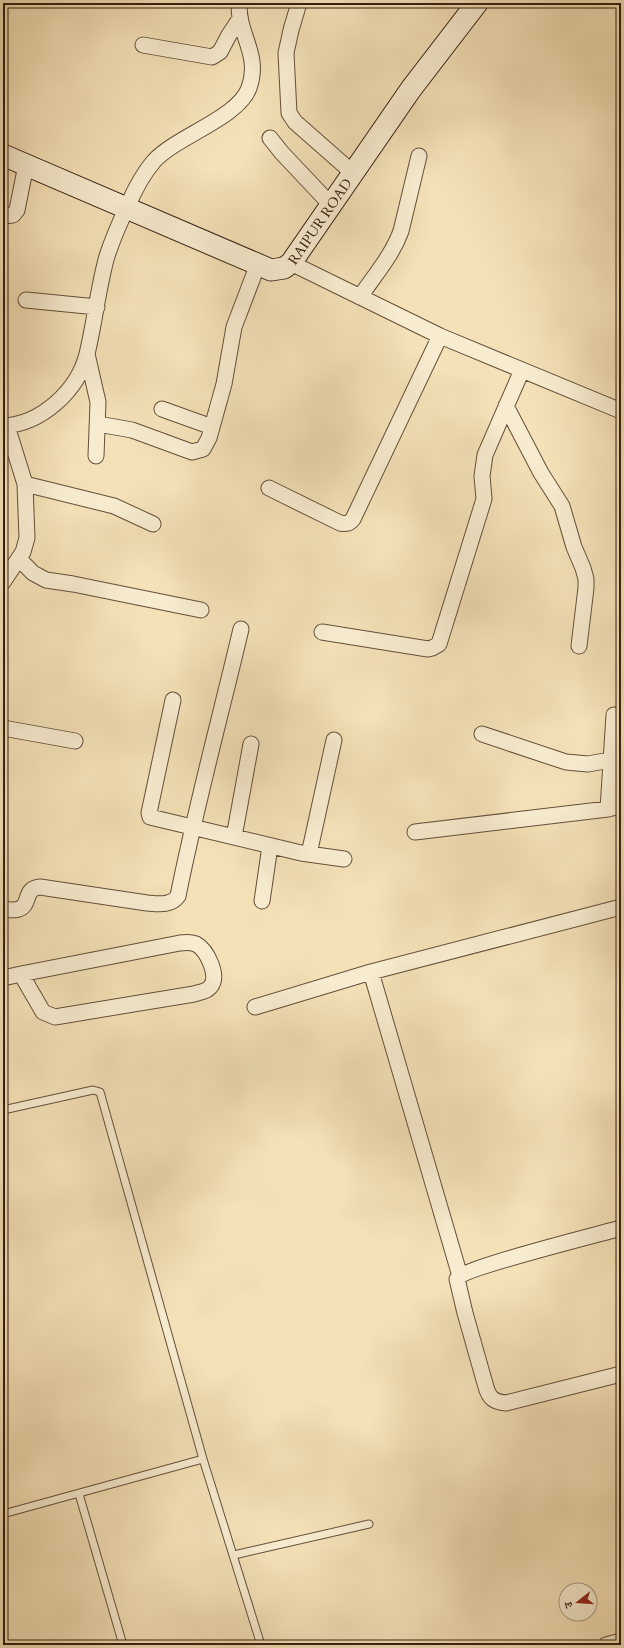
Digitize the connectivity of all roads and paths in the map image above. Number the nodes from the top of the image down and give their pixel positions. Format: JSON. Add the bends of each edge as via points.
{"nodes":[{"id":1,"x":239,"y":3,"type":"edge"},
{"id":2,"x":299,"y":3,"type":"edge"},
{"id":3,"x":477,"y":3,"type":"edge"},
{"id":4,"x":239,"y":20,"type":"junction"},
{"id":5,"x":143,"y":45,"type":"dead end"},
{"id":6,"x":270,"y":138,"type":"dead end"},
{"id":7,"x":3,"y":155,"type":"edge"},
{"id":8,"x":419,"y":156,"type":"dead end"},
{"id":9,"x":26,"y":165,"type":"junction"},
{"id":10,"x":353,"y":173,"type":"junction"},
{"id":11,"x":331,"y":205,"type":"junction"},
{"id":12,"x":127,"y":207,"type":"junction"},
{"id":13,"x":3,"y":216,"type":"edge"},
{"id":14,"x":290,"y":263,"type":"junction"},
{"id":15,"x":258,"y":264,"type":"junction"},
{"id":16,"x":360,"y":297,"type":"junction"},
{"id":17,"x":26,"y":300,"type":"dead end"},
{"id":18,"x":97,"y":307,"type":"junction"},
{"id":19,"x":440,"y":336,"type":"junction"},
{"id":20,"x":87,"y":354,"type":"junction"},
{"id":21,"x":522,"y":370,"type":"junction"},
{"id":22,"x":506,"y":406,"type":"junction"},
{"id":23,"x":162,"y":410,"type":"dead end"},
{"id":24,"x":621,"y":410,"type":"edge"},
{"id":25,"x":98,"y":424,"type":"junction"},
{"id":26,"x":5,"y":426,"type":"edge"},
{"id":27,"x":212,"y":427,"type":"junction"},
{"id":28,"x":96,"y":456,"type":"dead end"},
{"id":29,"x":25,"y":484,"type":"junction"},
{"id":30,"x":269,"y":488,"type":"dead end"},
{"id":31,"x":153,"y":524,"type":"dead end"},
{"id":32,"x":19,"y":559,"type":"junction"},
{"id":33,"x":3,"y":582,"type":"edge"},
{"id":34,"x":201,"y":610,"type":"dead end"},
{"id":35,"x":241,"y":629,"type":"dead end"},
{"id":36,"x":322,"y":632,"type":"dead end"},
{"id":37,"x":579,"y":646,"type":"dead end"},
{"id":38,"x":173,"y":700,"type":"dead end"},
{"id":39,"x":614,"y":715,"type":"dead end"},
{"id":40,"x":3,"y":728,"type":"edge"},
{"id":41,"x":482,"y":734,"type":"dead end"},
{"id":42,"x":334,"y":740,"type":"dead end"},
{"id":43,"x":75,"y":742,"type":"dead end"},
{"id":44,"x":251,"y":744,"type":"dead end"},
{"id":45,"x":610,"y":760,"type":"junction"},
{"id":46,"x":614,"y":808,"type":"edge"},
{"id":47,"x":192,"y":827,"type":"junction"},
{"id":48,"x":415,"y":832,"type":"dead end"},
{"id":49,"x":234,"y":837,"type":"junction"},
{"id":50,"x":270,"y":846,"type":"junction"},
{"id":51,"x":308,"y":854,"type":"junction"},
{"id":52,"x":344,"y":859,"type":"dead end"},
{"id":53,"x":262,"y":901,"type":"dead end"},
{"id":54,"x":621,"y":906,"type":"edge"},
{"id":55,"x":3,"y":909,"type":"edge"},
{"id":56,"x":371,"y":972,"type":"junction"},
{"id":57,"x":21,"y":974,"type":"junction"},
{"id":58,"x":3,"y":978,"type":"edge"},
{"id":59,"x":255,"y":1007,"type":"dead end"},
{"id":60,"x":3,"y":1110,"type":"edge"},
{"id":61,"x":621,"y":1228,"type":"edge"},
{"id":62,"x":460,"y":1276,"type":"junction"},
{"id":63,"x":621,"y":1374,"type":"edge"},
{"id":64,"x":203,"y":1459,"type":"junction"},
{"id":65,"x":79,"y":1494,"type":"junction"},
{"id":66,"x":3,"y":1514,"type":"edge"},
{"id":67,"x":369,"y":1524,"type":"dead end"},
{"id":68,"x":234,"y":1555,"type":"junction"},
{"id":69,"x":621,"y":1641,"type":"edge"},
{"id":70,"x":123,"y":1645,"type":"edge"},
{"id":71,"x":261,"y":1645,"type":"edge"},
{"id":72,"x":606,"y":1645,"type":"edge"}],
"edges":[{"from":1,"to":4,"type":"street"},
{"from":2,"to":10,"type":"street","via":[[286,53],[289,113],[295,122]]},
{"from":3,"to":10,"type":"main road","name":"RAIPUR ROAD","via":[[411,89]]},
{"from":4,"to":5,"type":"street","via":[[220,52],[212,57]]},
{"from":4,"to":12,"type":"street","via":[[254,63],[248,89],[233,108],[169,148],[155,160],[142,176]]},
{"from":6,"to":11,"type":"street"},
{"from":7,"to":9,"type":"main road","name":"RAIPUR ROAD"},
{"from":8,"to":16,"type":"street","via":[[397,242]]},
{"from":9,"to":12,"type":"main road","name":"RAIPUR ROAD"},
{"from":9,"to":13,"type":"street","via":[[17,210],[11,216]]},
{"from":10,"to":11,"type":"main road","name":"RAIPUR ROAD"},
{"from":11,"to":14,"type":"main road","name":"RAIPUR ROAD"},
{"from":12,"to":15,"type":"main road","name":"RAIPUR ROAD"},
{"from":12,"to":18,"type":"street","via":[[107,257]]},
{"from":14,"to":15,"type":"main road","name":"RAIPUR ROAD","via":[[278,270],[271,270]]},
{"from":14,"to":16,"type":"street"},
{"from":15,"to":27,"type":"street","via":[[234,327],[224,384]]},
{"from":16,"to":19,"type":"street"},
{"from":17,"to":18,"type":"street"},
{"from":18,"to":20,"type":"street"},
{"from":19,"to":21,"type":"street"},
{"from":19,"to":30,"type":"street","via":[[353,520],[347,524],[340,523]]},
{"from":20,"to":25,"type":"street","via":[[98,402]]},
{"from":20,"to":26,"type":"street","via":[[84,366],[67,393],[31,420]]},
{"from":21,"to":22,"type":"street"},
{"from":21,"to":24,"type":"street"},
{"from":22,"to":36,"type":"street","via":[[485,455],[482,476],[484,499],[439,644],[428,649]]},
{"from":22,"to":37,"type":"street","via":[[541,473],[562,506],[574,547],[584,568],[586,588]]},
{"from":23,"to":27,"type":"street"},
{"from":25,"to":27,"type":"street","via":[[132,430],[192,452],[203,449]]},
{"from":25,"to":28,"type":"street"},
{"from":26,"to":29,"type":"street"},
{"from":29,"to":31,"type":"street","via":[[114,506]]},
{"from":29,"to":32,"type":"street","via":[[27,538]]},
{"from":32,"to":33,"type":"street"},
{"from":32,"to":34,"type":"street","via":[[33,574],[46,580]]},
{"from":35,"to":47,"type":"street"},
{"from":38,"to":47,"type":"street","via":[[149,814],[151,818]]},
{"from":39,"to":45,"type":"street"},
{"from":40,"to":43,"type":"street"},
{"from":41,"to":45,"type":"street","via":[[566,762],[588,764]]},
{"from":42,"to":51,"type":"street"},
{"from":44,"to":49,"type":"street"},
{"from":45,"to":46,"type":"street"},
{"from":46,"to":48,"type":"street"},
{"from":47,"to":49,"type":"street"},
{"from":47,"to":55,"type":"street","via":[[178,896],[171,902],[147,903],[36,887],[30,891],[21,909]]},
{"from":49,"to":50,"type":"street"},
{"from":50,"to":51,"type":"street"},
{"from":50,"to":53,"type":"street"},
{"from":51,"to":52,"type":"street"},
{"from":54,"to":56,"type":"street"},
{"from":56,"to":59,"type":"street"},
{"from":56,"to":62,"type":"street"},
{"from":57,"to":57,"type":"street","via":[[189,942],[197,945],[205,953],[214,975],[210,988],[194,994],[54,1017],[43,1012]]},
{"from":57,"to":58,"type":"street"},
{"from":60,"to":64,"type":"lane","via":[[93,1090],[100,1092]]},
{"from":61,"to":62,"type":"street"},
{"from":62,"to":63,"type":"street","via":[[457,1279],[465,1314],[488,1394],[493,1399],[506,1403]]},
{"from":64,"to":65,"type":"lane"},
{"from":64,"to":68,"type":"lane"},
{"from":65,"to":66,"type":"lane"},
{"from":65,"to":70,"type":"lane"},
{"from":67,"to":68,"type":"lane"},
{"from":68,"to":71,"type":"lane"},
{"from":69,"to":72,"type":"street"}]}
